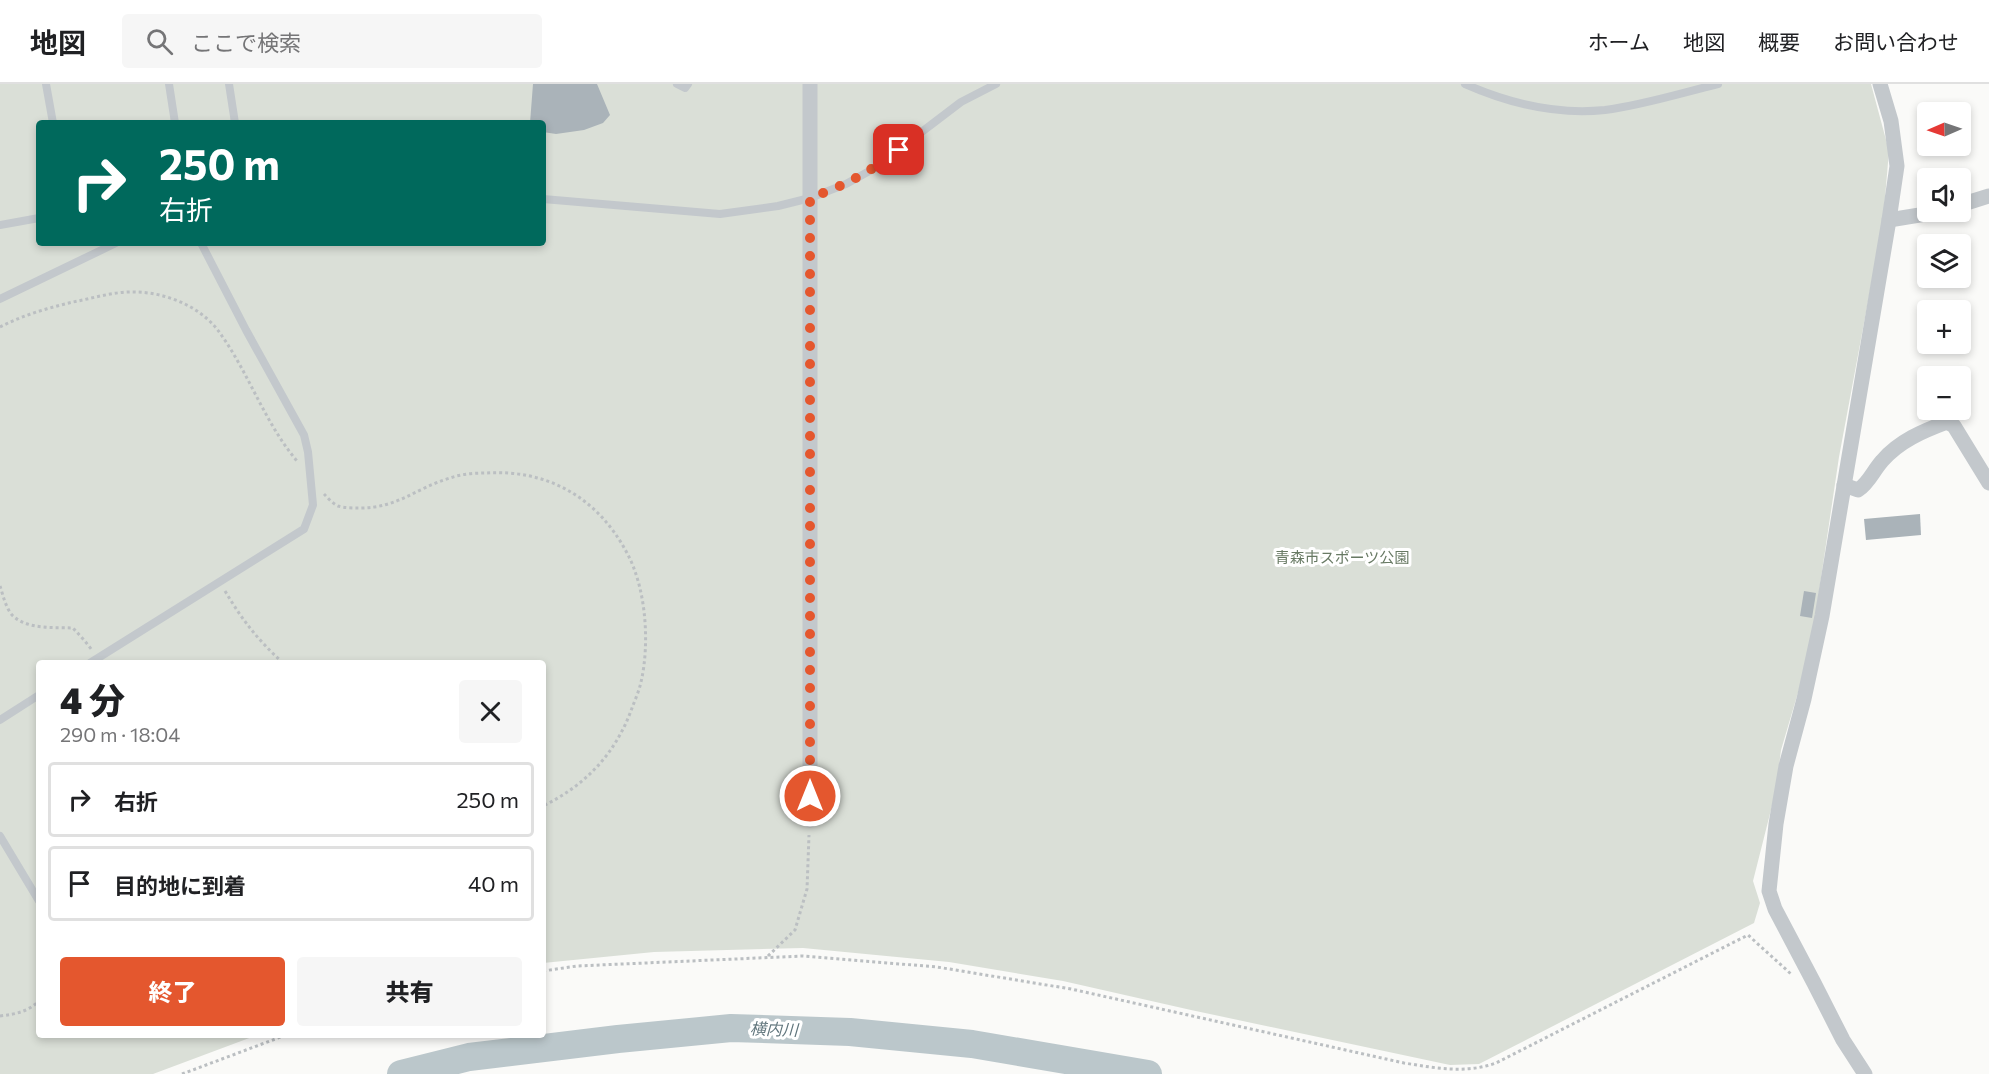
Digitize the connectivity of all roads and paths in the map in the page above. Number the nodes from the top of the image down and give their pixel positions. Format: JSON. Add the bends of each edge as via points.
{"nodes":[{"id":1,"x":46,"y":84,"type":"edge"},
{"id":2,"x":169,"y":84,"type":"edge"},
{"id":3,"x":229,"y":84,"type":"edge"},
{"id":4,"x":677,"y":84,"type":"edge"},
{"id":5,"x":688,"y":84,"type":"edge"},
{"id":6,"x":810,"y":84,"type":"edge"},
{"id":7,"x":996,"y":84,"type":"edge"},
{"id":8,"x":1465,"y":84,"type":"edge"},
{"id":9,"x":1718,"y":84,"type":"edge"},
{"id":10,"x":1880,"y":84,"type":"edge"},
{"id":11,"x":52,"y":120,"type":"edge"},
{"id":12,"x":175,"y":120,"type":"edge"},
{"id":13,"x":235,"y":120,"type":"edge"},
{"id":14,"x":1989,"y":196,"type":"edge"},
{"id":15,"x":810,"y":198,"type":"junction"},
{"id":16,"x":546,"y":199,"type":"edge"},
{"id":17,"x":1971,"y":202,"type":"edge"},
{"id":18,"x":1917,"y":215,"type":"edge"},
{"id":19,"x":36,"y":219,"type":"edge"},
{"id":20,"x":1889,"y":220,"type":"junction"},
{"id":21,"x":0,"y":225,"type":"edge"},
{"id":22,"x":110,"y":246,"type":"edge"},
{"id":23,"x":203,"y":246,"type":"edge"},
{"id":24,"x":0,"y":299,"type":"edge"},
{"id":25,"x":0,"y":327,"type":"edge"},
{"id":26,"x":310,"y":477,"type":"junction"},
{"id":27,"x":1989,"y":483,"type":"edge"},
{"id":28,"x":1844,"y":485,"type":"junction"},
{"id":29,"x":220,"y":582,"type":"junction"},
{"id":30,"x":0,"y":586,"type":"edge"},
{"id":31,"x":94,"y":660,"type":"edge"},
{"id":32,"x":96,"y":660,"type":"edge"},
{"id":33,"x":280,"y":660,"type":"edge"},
{"id":34,"x":36,"y":697,"type":"edge"},
{"id":35,"x":0,"y":720,"type":"edge"},
{"id":36,"x":546,"y":805,"type":"edge"},
{"id":37,"x":810,"y":820,"type":"joint"},
{"id":38,"x":0,"y":836,"type":"edge"},
{"id":39,"x":36,"y":896,"type":"edge"},
{"id":40,"x":766,"y":957,"type":"junction"},
{"id":41,"x":546,"y":971,"type":"edge"},
{"id":42,"x":1814,"y":983,"type":"junction"},
{"id":43,"x":36,"y":1004,"type":"edge"},
{"id":44,"x":0,"y":1016,"type":"edge"},
{"id":45,"x":278,"y":1038,"type":"edge"},
{"id":46,"x":182,"y":1074,"type":"edge"},
{"id":47,"x":1865,"y":1074,"type":"edge"}],
"edges":[{"from":1,"to":11,"type":"lane"},
{"from":2,"to":12,"type":"lane"},
{"from":3,"to":13,"type":"lane"},
{"from":4,"to":5,"type":"lane","via":[[685,88]]},
{"from":6,"to":15,"type":"street"},
{"from":7,"to":15,"type":"lane","via":[[961,102],[873,169]]},
{"from":8,"to":9,"type":"lane","via":[[1534,106],[1583,111],[1615,108]]},
{"from":10,"to":20,"type":"street","via":[[1891,120],[1897,166]]},
{"from":14,"to":17,"type":"street"},
{"from":15,"to":16,"type":"lane","via":[[720,214]]},
{"from":15,"to":37,"type":"street"},
{"from":18,"to":20,"type":"street"},
{"from":19,"to":21,"type":"lane"},
{"from":20,"to":28,"type":"street"},
{"from":22,"to":24,"type":"lane"},
{"from":23,"to":26,"type":"lane","via":[[304,435]]},
{"from":25,"to":26,"type":"path","via":[[47,308],[117,293],[135,291],[176,299],[210,320],[223,336],[283,444]]},
{"from":26,"to":29,"type":"lane","via":[[313,505],[304,529]]},
{"from":26,"to":36,"type":"path","via":[[336,505],[352,508],[389,505],[450,478],[507,472],[534,476],[586,502],[616,533],[631,560],[644,609],[641,682],[622,734],[607,757],[586,779]]},
{"from":27,"to":28,"type":"street","via":[[1954,426],[1947,422],[1898,445],[1858,490]]},
{"from":28,"to":42,"type":"street","via":[[1822,616],[1786,766],[1769,891]]},
{"from":29,"to":32,"type":"lane"},
{"from":29,"to":33,"type":"path","via":[[242,620]]},
{"from":30,"to":31,"type":"path","via":[[12,615],[40,626],[73,628]]},
{"from":34,"to":35,"type":"lane"},
{"from":37,"to":40,"type":"path","via":[[807,890],[795,930]]},
{"from":38,"to":39,"type":"lane"},
{"from":40,"to":41,"type":"path"},
{"from":40,"to":42,"type":"path","via":[[803,956],[937,967],[1071,989],[1447,1070],[1472,1070],[1496,1063],[1748,935],[1801,983]]},
{"from":42,"to":47,"type":"street"},
{"from":43,"to":44,"type":"path","via":[[17,1014]]},
{"from":45,"to":46,"type":"path"}]}
